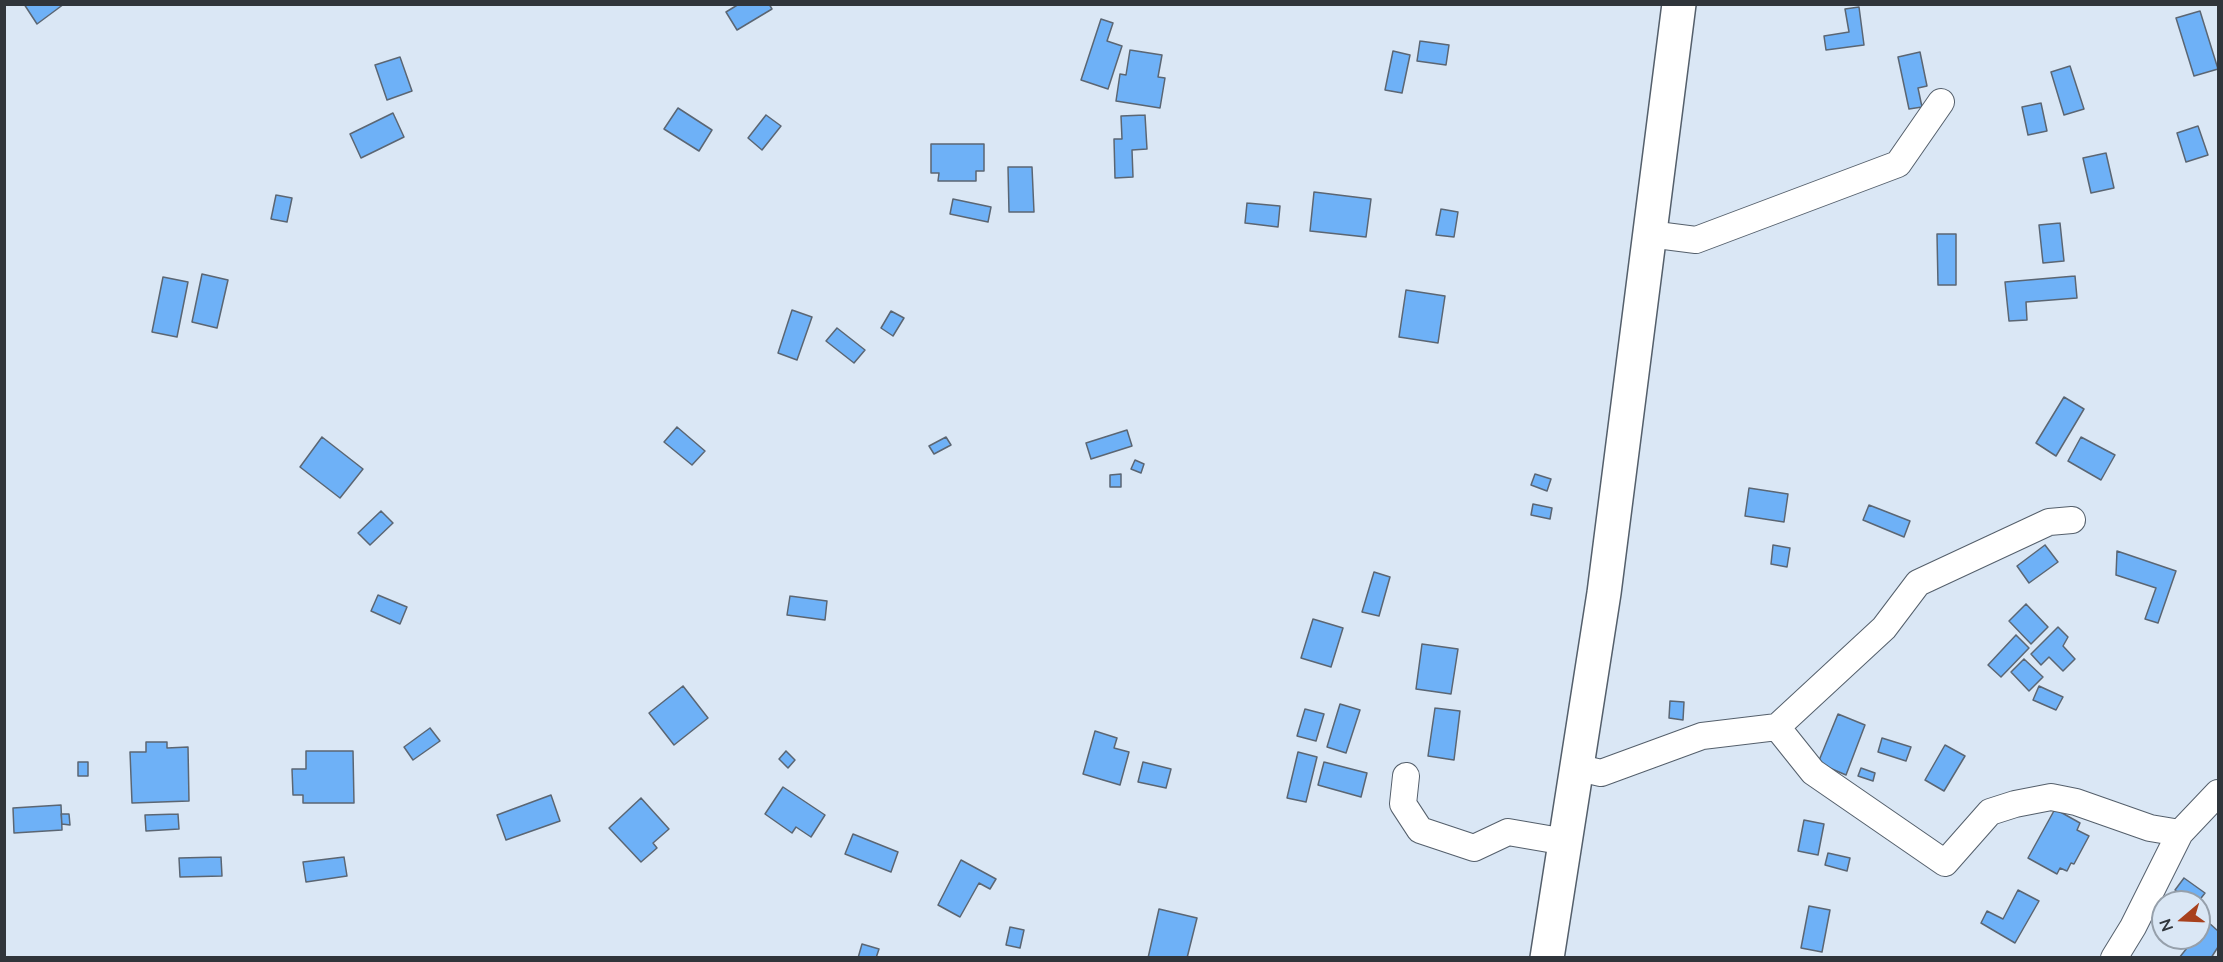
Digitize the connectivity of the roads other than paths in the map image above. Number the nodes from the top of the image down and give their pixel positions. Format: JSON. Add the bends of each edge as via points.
{"nodes":[{"id":1,"x":1679,"y":4,"type":"edge"},
{"id":2,"x":1941,"y":102,"type":"dead end"},
{"id":3,"x":1649,"y":234,"type":"junction"},
{"id":4,"x":2072,"y":520,"type":"dead end"},
{"id":5,"x":1777,"y":728,"type":"junction"},
{"id":6,"x":1575,"y":767,"type":"junction"},
{"id":7,"x":1406,"y":776,"type":"dead end"},
{"id":8,"x":2218,"y":793,"type":"edge"},
{"id":9,"x":2180,"y":833,"type":"junction"},
{"id":10,"x":1566,"y":842,"type":"junction"},
{"id":11,"x":1547,"y":957,"type":"edge"},
{"id":12,"x":2114,"y":957,"type":"edge"}],
"edges":[{"from":1,"to":3,"type":"main road"},
{"from":2,"to":3,"type":"street","via":[[1898,165],[1696,240]]},
{"from":3,"to":6,"type":"main road","via":[[1604,593]]},
{"from":4,"to":5,"type":"street","via":[[2049,522],[1918,583],[1884,628]]},
{"from":5,"to":6,"type":"street","via":[[1702,736],[1601,773]]},
{"from":5,"to":9,"type":"street","via":[[1813,772],[1945,863],[1990,812],[2051,797],[2150,828]]},
{"from":6,"to":10,"type":"main road"},
{"from":7,"to":10,"type":"street","via":[[1403,804],[1420,830],[1474,848],[1508,832]]},
{"from":8,"to":9,"type":"street"},
{"from":9,"to":12,"type":"street"},
{"from":10,"to":11,"type":"main road"}]}
